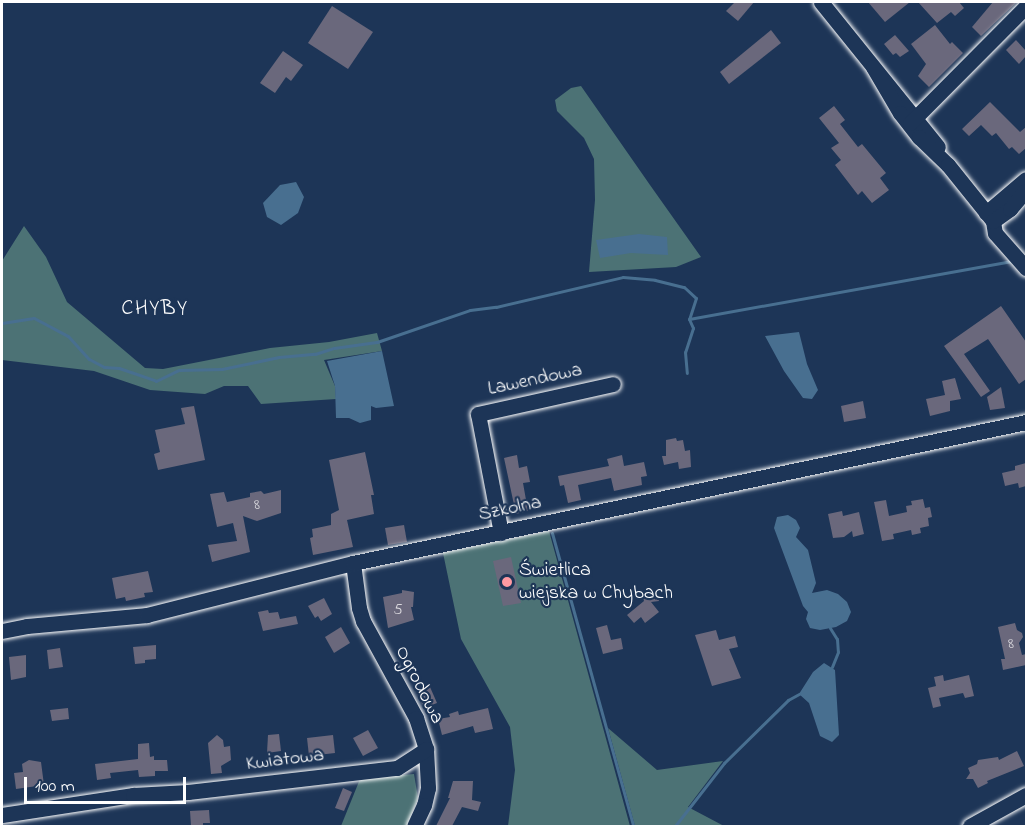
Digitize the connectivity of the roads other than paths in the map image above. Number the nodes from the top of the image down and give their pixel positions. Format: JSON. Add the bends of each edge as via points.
{"nodes":[{"id":1,"x":821,"y":2,"type":"edge"},
{"id":2,"x":1026,"y":6,"type":"edge"},
{"id":3,"x":913,"y":121,"type":"junction"},
{"id":4,"x":1026,"y":179,"type":"edge"},
{"id":5,"x":1026,"y":188,"type":"edge"},
{"id":6,"x":989,"y":217,"type":"junction"},
{"id":7,"x":1026,"y":256,"type":"edge"},
{"id":8,"x":1026,"y":268,"type":"edge"},
{"id":9,"x":614,"y":384,"type":"dead end"},
{"id":10,"x":1026,"y":422,"type":"edge"},
{"id":11,"x":501,"y":533,"type":"junction"},
{"id":12,"x":353,"y":563,"type":"junction"},
{"id":13,"x":2,"y":631,"type":"edge"},
{"id":14,"x":426,"y":749,"type":"junction"},
{"id":15,"x":1026,"y":795,"type":"edge"},
{"id":16,"x":2,"y":815,"type":"edge"},
{"id":17,"x":973,"y":824,"type":"edge"},
{"id":18,"x":414,"y":826,"type":"edge"}],
"edges":[{"from":1,"to":3,"type":"street"},
{"from":2,"to":3,"type":"street"},
{"from":3,"to":6,"type":"street","via":[[934,141]]},
{"from":4,"to":6,"type":"street"},
{"from":5,"to":6,"type":"street","via":[[1010,209]]},
{"from":6,"to":7,"type":"street","via":[[1001,224]]},
{"from":6,"to":8,"type":"street","via":[[995,233]]},
{"from":9,"to":11,"type":"street","name":"Lawendowa","via":[[478,414]]},
{"from":10,"to":11,"type":"street","name":"Szkolna"},
{"from":11,"to":12,"type":"street","name":"Szkolna"},
{"from":12,"to":13,"type":"street","name":"Szkolna","via":[[147,615]]},
{"from":12,"to":14,"type":"street","name":"Ogrodowa","via":[[363,621],[416,718]]},
{"from":14,"to":16,"type":"street","name":"Kwiatowa","via":[[397,768],[133,795]]},
{"from":14,"to":18,"type":"street","name":"Ogrodowa","via":[[428,788]]},
{"from":15,"to":17,"type":"street"}]}
